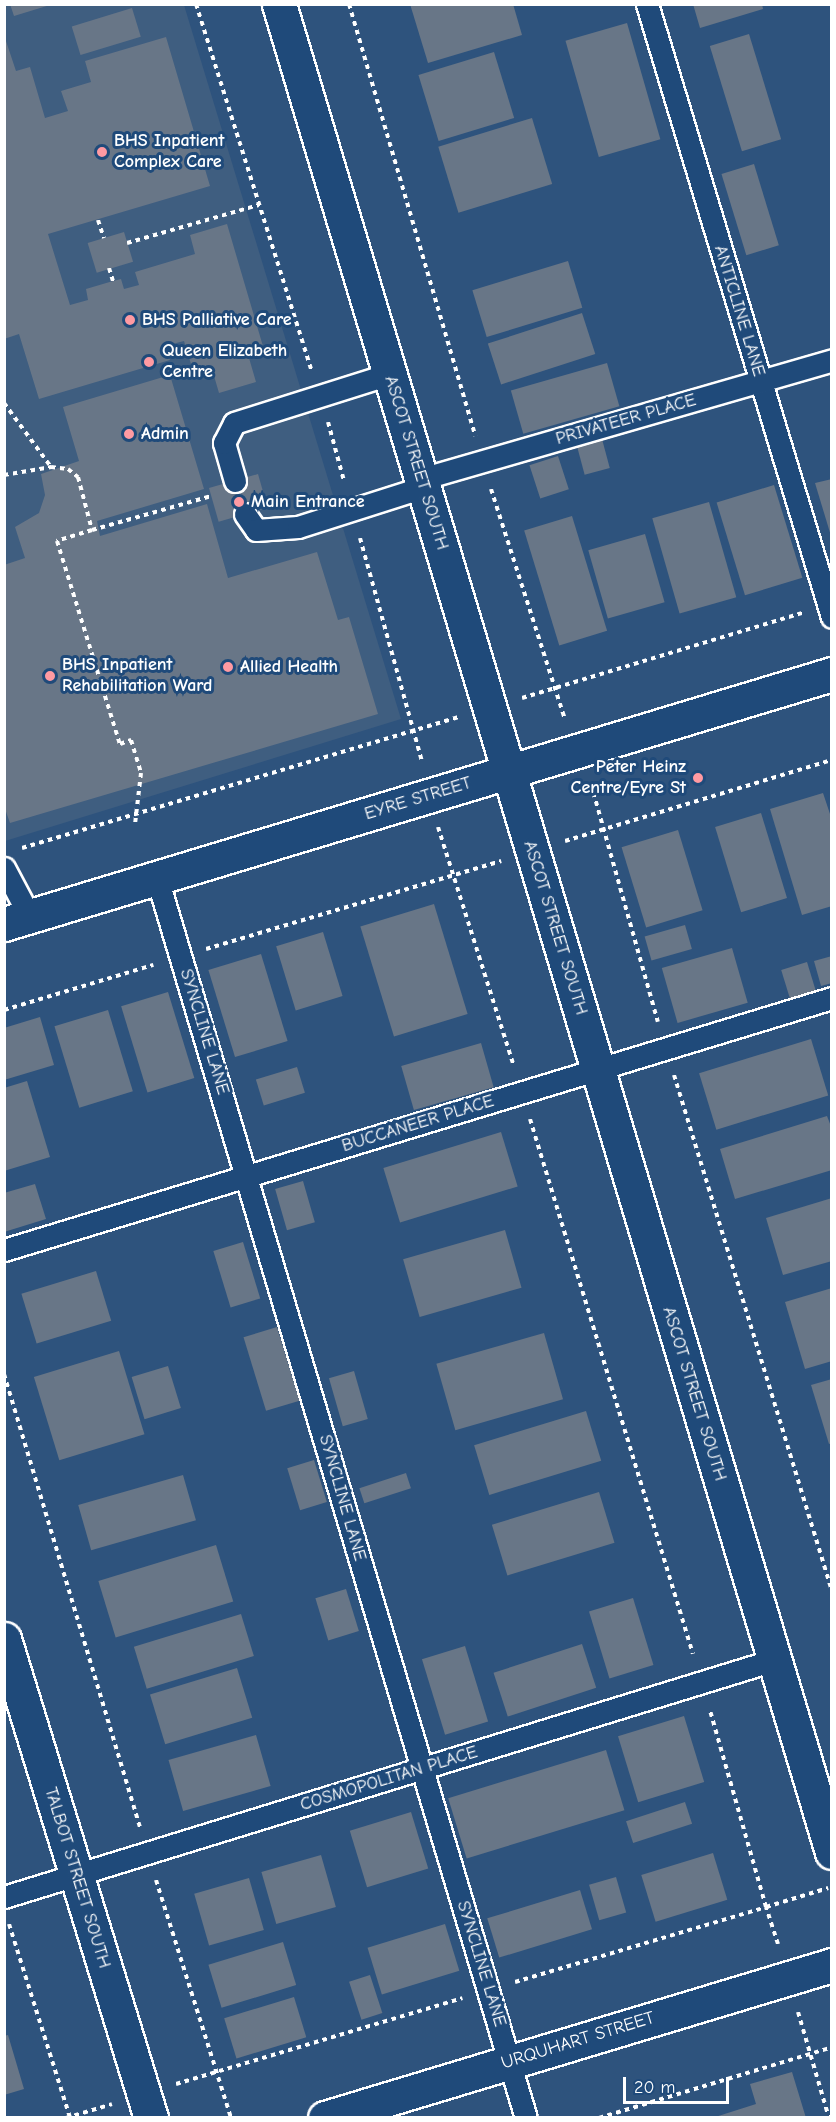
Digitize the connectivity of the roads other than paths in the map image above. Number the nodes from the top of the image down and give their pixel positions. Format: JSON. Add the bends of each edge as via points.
{"nodes":[{"id":1,"x":279,"y":4,"type":"edge"},
{"id":2,"x":647,"y":4,"type":"edge"},
{"id":3,"x":831,"y":360,"type":"edge"},
{"id":4,"x":389,"y":374,"type":"junction"},
{"id":5,"x":761,"y":382,"type":"junction"},
{"id":6,"x":235,"y":481,"type":"dead end"},
{"id":7,"x":422,"y":483,"type":"junction"},
{"id":8,"x":245,"y":514,"type":"dead end"},
{"id":9,"x":830,"y":611,"type":"edge"},
{"id":10,"x":831,"y":674,"type":"edge"},
{"id":11,"x":508,"y":772,"type":"junction"},
{"id":12,"x":10,"y":859,"type":"edge"},
{"id":13,"x":157,"y":878,"type":"junction"},
{"id":14,"x":17,"y":920,"type":"edge"},
{"id":15,"x":831,"y":998,"type":"edge"},
{"id":16,"x":597,"y":1068,"type":"junction"},
{"id":17,"x":248,"y":1176,"type":"junction"},
{"id":18,"x":4,"y":1250,"type":"edge"},
{"id":19,"x":4,"y":1639,"type":"edge"},
{"id":20,"x":774,"y":1660,"type":"junction"},
{"id":21,"x":421,"y":1770,"type":"junction"},
{"id":22,"x":831,"y":1852,"type":"edge"},
{"id":23,"x":75,"y":1876,"type":"junction"},
{"id":24,"x":4,"y":1897,"type":"edge"},
{"id":25,"x":831,"y":1965,"type":"edge"},
{"id":26,"x":510,"y":2061,"type":"junction"},
{"id":27,"x":150,"y":2118,"type":"edge"},
{"id":28,"x":325,"y":2118,"type":"edge"},
{"id":29,"x":526,"y":2118,"type":"edge"}],
"edges":[{"from":1,"to":4,"type":"street","name":"ASCOT STREET SOUTH"},
{"from":2,"to":5,"type":"lane","name":"ANTICLINE LANE"},
{"from":3,"to":5,"type":"lane","name":"PRIVATEER PLACE"},
{"from":4,"to":6,"type":"lane","via":[[234,423],[224,443]]},
{"from":4,"to":7,"type":"street","name":"ASCOT STREET SOUTH"},
{"from":5,"to":7,"type":"lane","name":"PRIVATEER PLACE"},
{"from":5,"to":9,"type":"lane","name":"ANTICLINE LANE"},
{"from":7,"to":8,"type":"lane","name":"PRIVATEER PLACE","via":[[298,527],[256,530]]},
{"from":7,"to":11,"type":"street","name":"ASCOT STREET SOUTH"},
{"from":10,"to":11,"type":"street","name":"EYRE STREET"},
{"from":11,"to":13,"type":"street","name":"EYRE STREET"},
{"from":11,"to":16,"type":"street","name":"ASCOT STREET SOUTH"},
{"from":12,"to":14,"type":"lane"},
{"from":13,"to":14,"type":"street","name":"EYRE STREET"},
{"from":13,"to":17,"type":"lane","name":"SYNCLINE LANE"},
{"from":15,"to":16,"type":"lane","name":"BUCCANEER PLACE"},
{"from":16,"to":17,"type":"lane","name":"BUCCANEER PLACE"},
{"from":16,"to":20,"type":"street","name":"ASCOT STREET SOUTH"},
{"from":17,"to":18,"type":"lane","name":"BUCCANEER PLACE"},
{"from":17,"to":21,"type":"lane","name":"SYNCLINE LANE"},
{"from":19,"to":23,"type":"street","name":"TALBOT STREET SOUTH"},
{"from":20,"to":21,"type":"lane","name":"COSMOPOLITAN PLACE"},
{"from":20,"to":22,"type":"street","name":"ASCOT STREET SOUTH"},
{"from":21,"to":23,"type":"lane","name":"COSMOPOLITAN PLACE"},
{"from":21,"to":26,"type":"lane","name":"SYNCLINE LANE"},
{"from":23,"to":24,"type":"lane","name":"COSMOPOLITAN PLACE"},
{"from":23,"to":27,"type":"street","name":"TALBOT STREET SOUTH"},
{"from":25,"to":26,"type":"street","name":"URQUHART STREET"},
{"from":26,"to":28,"type":"street","name":"URQUHART STREET"},
{"from":26,"to":29,"type":"lane","name":"SYNCLINE LANE"}]}
